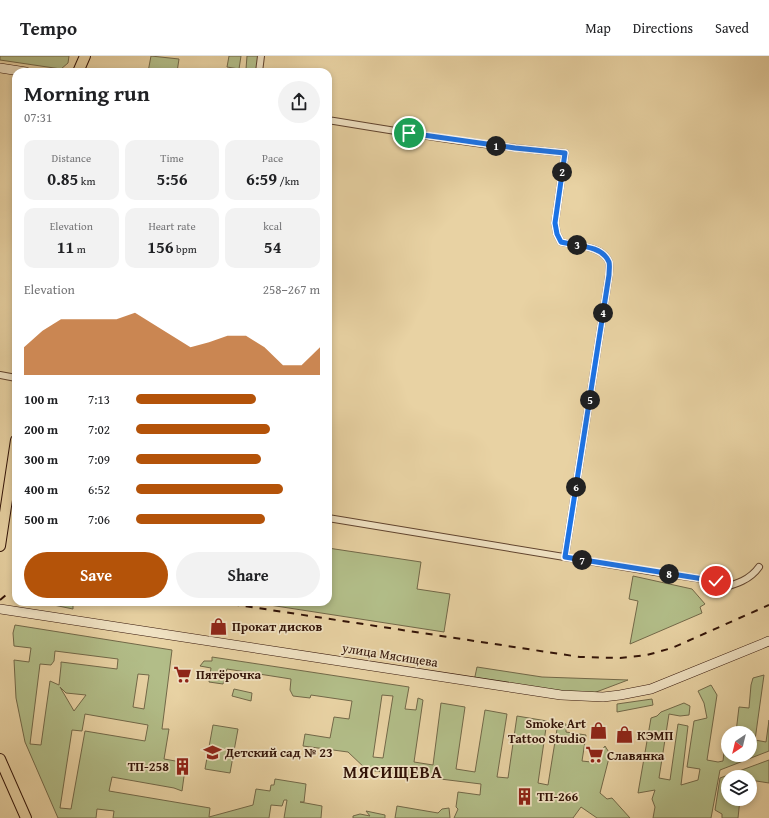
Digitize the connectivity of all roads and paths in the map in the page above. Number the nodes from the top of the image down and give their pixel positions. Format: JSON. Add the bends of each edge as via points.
{"nodes":[{"id":1,"x":85,"y":56,"type":"edge"},
{"id":2,"x":261,"y":56,"type":"edge"},
{"id":3,"x":0,"y":68,"type":"edge"},
{"id":4,"x":80,"y":68,"type":"edge"},
{"id":5,"x":260,"y":68,"type":"edge"},
{"id":6,"x":12,"y":70,"type":"edge"},
{"id":7,"x":332,"y":121,"type":"edge"},
{"id":8,"x":0,"y":375,"type":"edge"},
{"id":9,"x":12,"y":377,"type":"edge"},
{"id":10,"x":12,"y":466,"type":"edge"},
{"id":11,"x":332,"y":519,"type":"edge"},
{"id":12,"x":0,"y":546,"type":"edge"},
{"id":13,"x":565,"y":557,"type":"junction"},
{"id":14,"x":759,"y":567,"type":"dead end"},
{"id":15,"x":0,"y":609,"type":"edge"},
{"id":16,"x":769,"y":641,"type":"edge"},
{"id":17,"x":0,"y":759,"type":"edge"},
{"id":18,"x":26,"y":818,"type":"edge"}],
"edges":[{"from":1,"to":4,"type":"main road"},
{"from":2,"to":5,"type":"street"},
{"from":3,"to":6,"type":"main road"},
{"from":7,"to":13,"type":"street","via":[[463,141],[565,153],[555,223],[557,234],[561,242],[589,247],[604,256],[609,263],[609,275]]},
{"from":8,"to":9,"type":"street"},
{"from":10,"to":12,"type":"main road"},
{"from":11,"to":13,"type":"street"},
{"from":13,"to":14,"type":"street","via":[[716,581],[722,588],[743,581]]},
{"from":15,"to":16,"type":"main road","name":"улица Мясищева","via":[[583,697],[620,695],[651,689]]},
{"from":17,"to":18,"type":"main road"}]}
